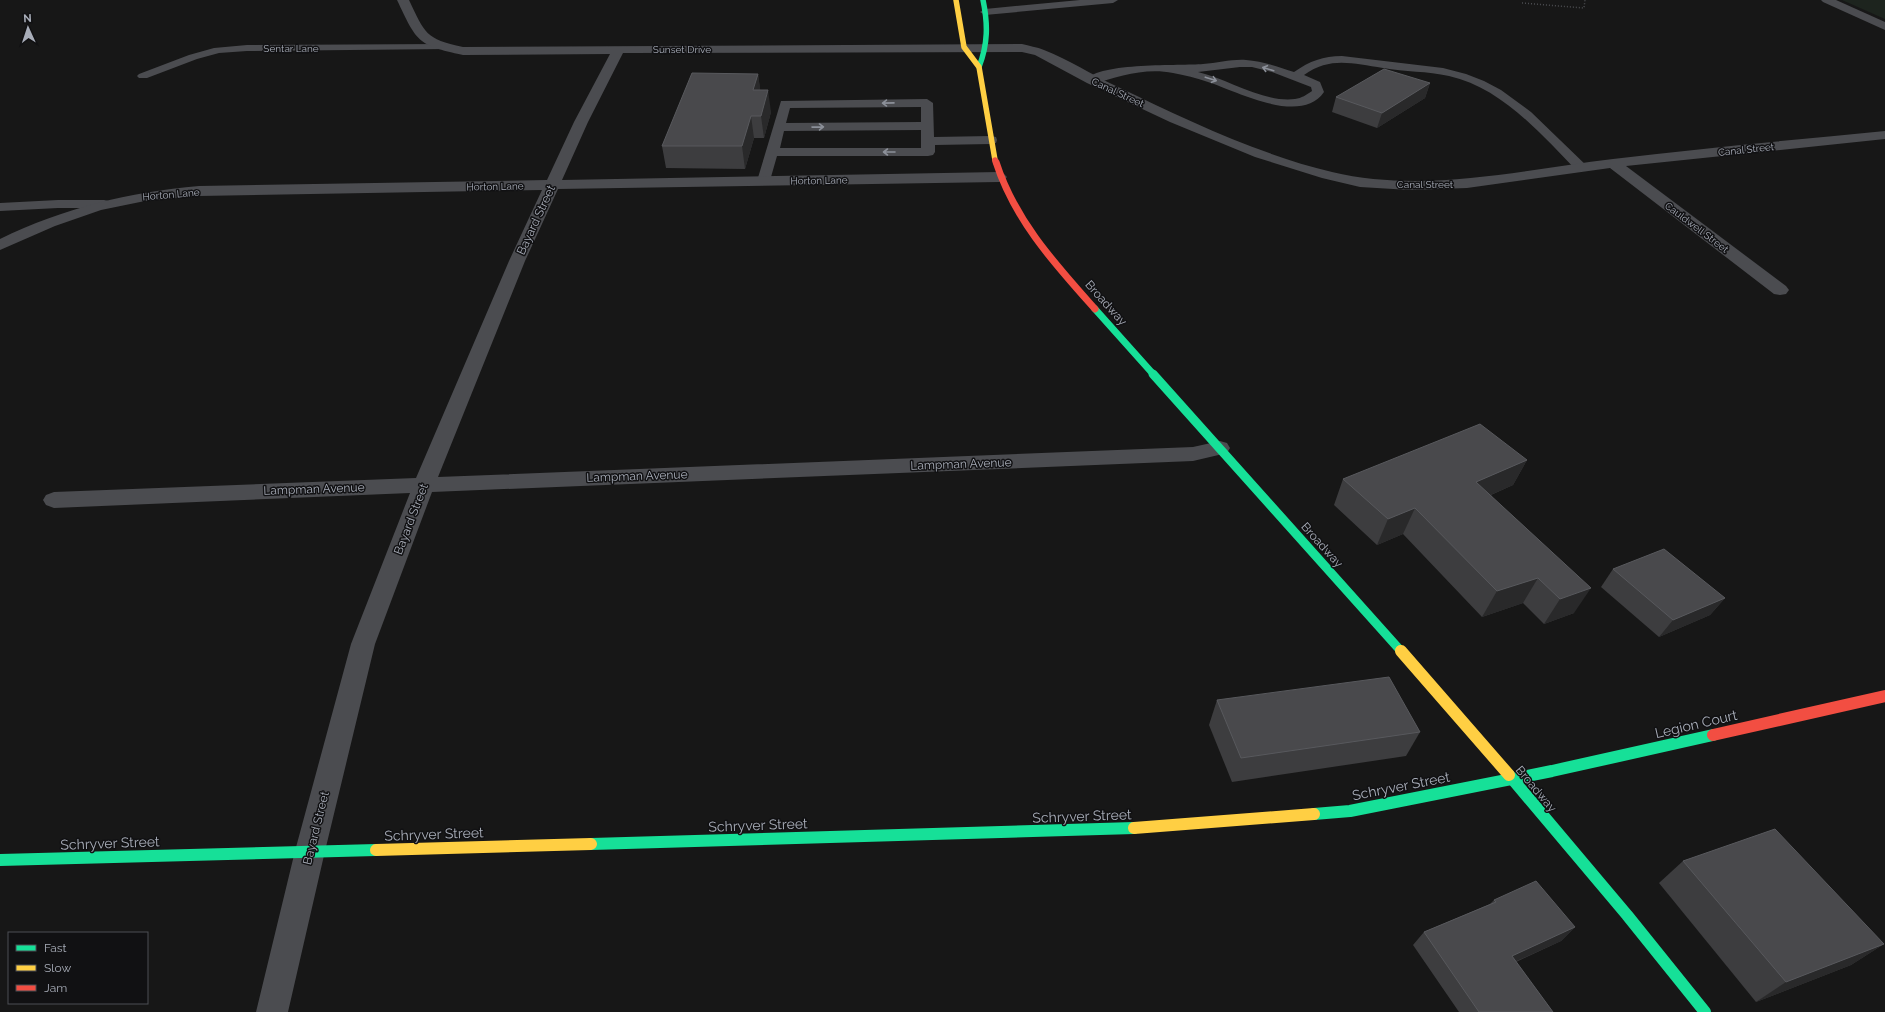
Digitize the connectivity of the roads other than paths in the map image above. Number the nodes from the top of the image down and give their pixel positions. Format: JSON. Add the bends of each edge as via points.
{"nodes":[{"id":1,"x":403,"y":0,"type":"edge"},
{"id":2,"x":956,"y":0,"type":"edge"},
{"id":3,"x":983,"y":0,"type":"edge"},
{"id":4,"x":1113,"y":0,"type":"edge"},
{"id":5,"x":1827,"y":0,"type":"edge"},
{"id":6,"x":985,"y":12,"type":"junction"},
{"id":7,"x":1885,"y":26,"type":"edge"},
{"id":8,"x":443,"y":47,"type":"junction"},
{"id":9,"x":988,"y":47,"type":"junction"},
{"id":10,"x":964,"y":48,"type":"junction"},
{"id":11,"x":619,"y":49,"type":"junction"},
{"id":12,"x":979,"y":67,"type":"junction"},
{"id":13,"x":1173,"y":69,"type":"junction"},
{"id":14,"x":143,"y":76,"type":"dead end"},
{"id":15,"x":1294,"y":76,"type":"junction"},
{"id":16,"x":1092,"y":80,"type":"junction"},
{"id":17,"x":928,"y":126,"type":"junction"},
{"id":18,"x":779,"y":128,"type":"junction"},
{"id":19,"x":1885,"y":135,"type":"edge"},
{"id":20,"x":1862,"y":137,"type":"junction"},
{"id":21,"x":991,"y":140,"type":"junction"},
{"id":22,"x":928,"y":146,"type":"junction"},
{"id":23,"x":1885,"y":149,"type":"edge"},
{"id":24,"x":773,"y":152,"type":"junction"},
{"id":25,"x":1614,"y":163,"type":"junction"},
{"id":26,"x":1582,"y":168,"type":"junction"},
{"id":27,"x":999,"y":177,"type":"junction"},
{"id":28,"x":764,"y":181,"type":"junction"},
{"id":29,"x":552,"y":185,"type":"junction"},
{"id":30,"x":104,"y":204,"type":"junction"},
{"id":31,"x":0,"y":207,"type":"edge"},
{"id":32,"x":0,"y":245,"type":"edge"},
{"id":33,"x":1780,"y":290,"type":"dead end"},
{"id":34,"x":1220,"y":448,"type":"junction"},
{"id":35,"x":424,"y":485,"type":"junction"},
{"id":36,"x":54,"y":500,"type":"dead end"},
{"id":37,"x":1885,"y":696,"type":"edge"},
{"id":38,"x":1512,"y":779,"type":"junction"},
{"id":39,"x":310,"y":851,"type":"junction"},
{"id":40,"x":0,"y":860,"type":"edge"},
{"id":41,"x":272,"y":1012,"type":"edge"},
{"id":42,"x":1705,"y":1012,"type":"edge"}],
"edges":[{"from":1,"to":8,"type":"street","name":"Sunset Drive","via":[[417,32],[424,40]]},
{"from":2,"to":10,"type":"main road","name":"Broadway"},
{"from":3,"to":6,"type":"main road"},
{"from":4,"to":6,"type":"lane"},
{"from":5,"to":7,"type":"street"},
{"from":6,"to":9,"type":"main road"},
{"from":8,"to":11,"type":"street","name":"Sunset Drive","via":[[463,51]]},
{"from":8,"to":14,"type":"lane","name":"Sentar Lane","via":[[218,50]]},
{"from":9,"to":10,"type":"street","name":"Sunset Drive"},
{"from":9,"to":12,"type":"main road"},
{"from":9,"to":16,"type":"street","name":"Canal Street","via":[[1022,48],[1039,52]]},
{"from":10,"to":11,"type":"street","name":"Sunset Drive"},
{"from":10,"to":12,"type":"main road","name":"Broadway"},
{"from":11,"to":29,"type":"street","name":"Bayard Street"},
{"from":12,"to":21,"type":"main road","name":"Broadway"},
{"from":15,"to":13,"type":"lane","one_way":true,"via":[[1238,62],[1204,68]]},
{"from":13,"to":15,"type":"lane","one_way":true,"via":[[1210,79],[1273,102],[1303,101],[1318,92],[1316,85]]},
{"from":13,"to":16,"type":"lane","via":[[1109,72]]},
{"from":15,"to":26,"type":"lane","via":[[1311,66],[1329,60],[1462,75],[1505,97]]},
{"from":16,"to":26,"type":"street","name":"Canal Street","via":[[1175,119],[1260,154],[1327,175],[1360,182],[1410,186],[1467,183]]},
{"from":18,"to":17,"type":"lane","one_way":true},
{"from":17,"to":18,"type":"lane","one_way":true,"via":[[927,103],[785,104]]},
{"from":17,"to":22,"type":"lane"},
{"from":18,"to":24,"type":"lane"},
{"from":19,"to":20,"type":"street","name":"Canal Street"},
{"from":20,"to":23,"type":"street"},
{"from":20,"to":25,"type":"street","name":"Canal Street"},
{"from":21,"to":22,"type":"lane"},
{"from":21,"to":27,"type":"main road","name":"Broadway"},
{"from":22,"to":24,"type":"lane","one_way":true},
{"from":24,"to":28,"type":"lane"},
{"from":25,"to":26,"type":"street","name":"Canal Street"},
{"from":25,"to":33,"type":"street","name":"Cauldwell Street"},
{"from":27,"to":28,"type":"street","name":"Horton Lane"},
{"from":27,"to":34,"type":"main road","name":"Broadway","via":[[1019,217],[1052,261]]},
{"from":28,"to":29,"type":"street","name":"Horton Lane"},
{"from":29,"to":30,"type":"street","name":"Horton Lane","via":[[199,191],[150,195]]},
{"from":29,"to":35,"type":"street","name":"Bayard Street","via":[[517,261]]},
{"from":30,"to":31,"type":"lane"},
{"from":30,"to":32,"type":"street","name":"Horton Lane","via":[[49,222]]},
{"from":34,"to":35,"type":"street","name":"Lampman Avenue","via":[[1193,454]]},
{"from":34,"to":38,"type":"main road","name":"Broadway"},
{"from":35,"to":36,"type":"street","name":"Lampman Avenue"},
{"from":35,"to":39,"type":"street","name":"Bayard Street","via":[[363,644]]},
{"from":37,"to":38,"type":"main road","name":"Legion Court"},
{"from":38,"to":39,"type":"main road","name":"Schryver Street","via":[[1350,811],[1150,828]]},
{"from":38,"to":42,"type":"main road","name":"Broadway"},
{"from":39,"to":40,"type":"main road","name":"Schryver Street"},
{"from":39,"to":41,"type":"street","name":"Bayard Street"}]}
